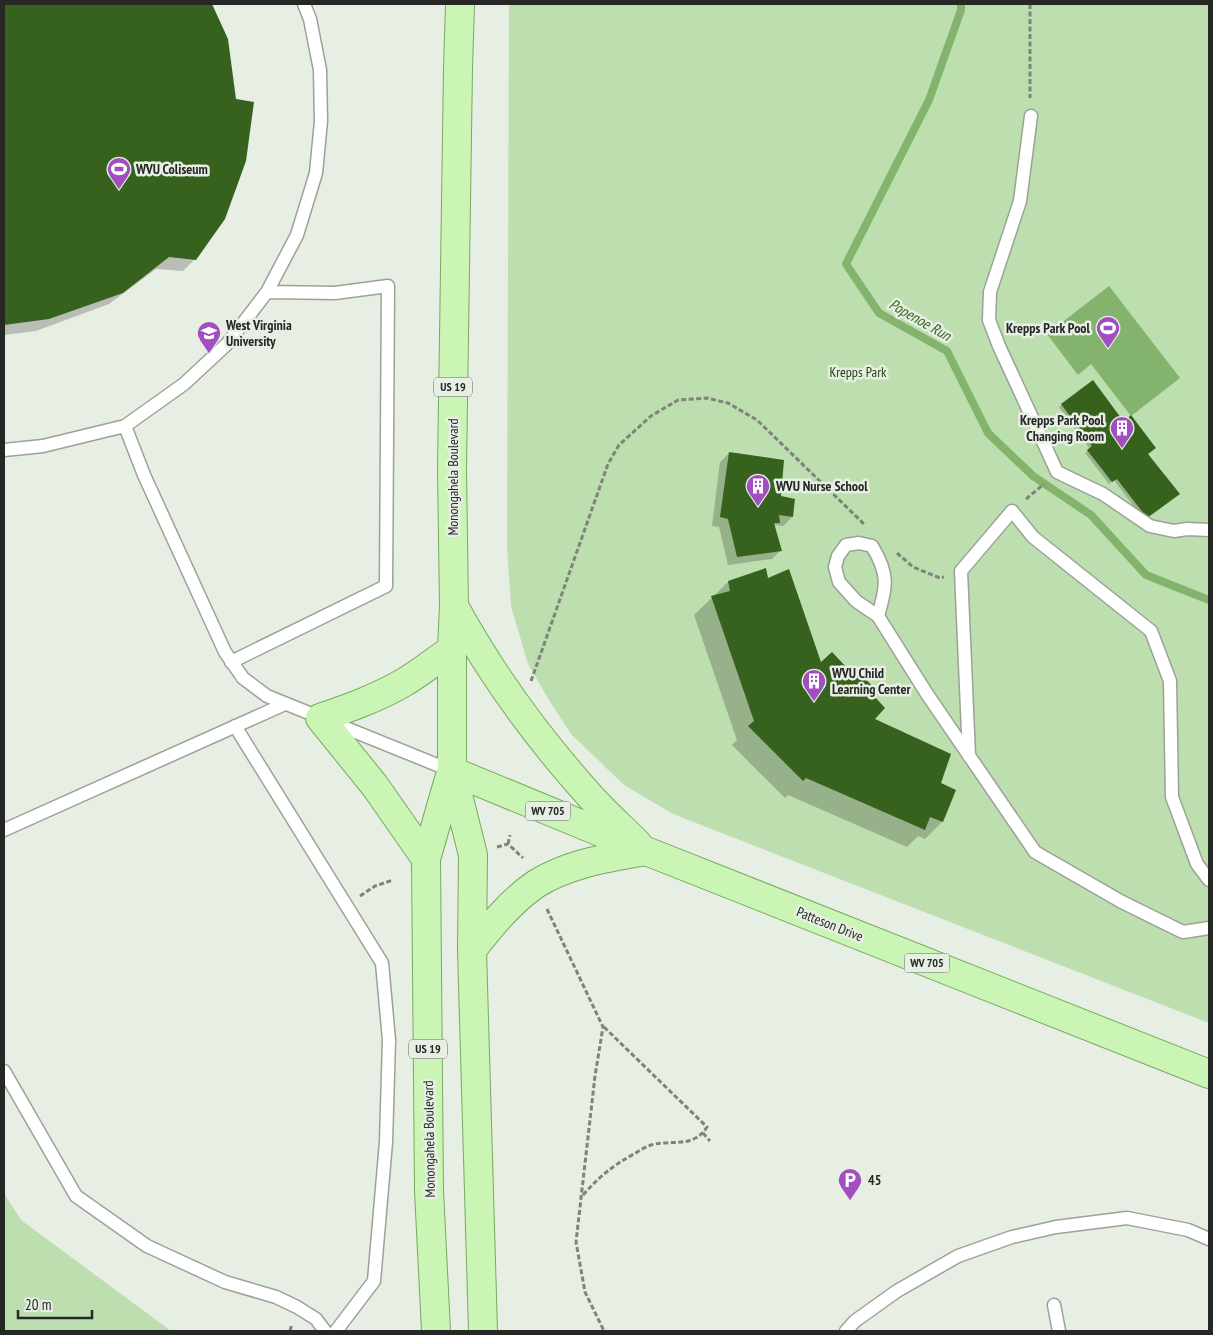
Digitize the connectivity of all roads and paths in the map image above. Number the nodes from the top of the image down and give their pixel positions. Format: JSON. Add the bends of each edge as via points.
{"nodes":[{"id":1,"x":304,"y":4,"type":"edge"},
{"id":2,"x":460,"y":4,"type":"edge"},
{"id":3,"x":1030,"y":4,"type":"edge"},
{"id":4,"x":1031,"y":116,"type":"joint"},
{"id":5,"x":267,"y":292,"type":"junction"},
{"id":6,"x":125,"y":426,"type":"junction"},
{"id":7,"x":4,"y":450,"type":"edge"},
{"id":8,"x":1057,"y":472,"type":"junction"},
{"id":9,"x":1012,"y":511,"type":"junction"},
{"id":10,"x":866,"y":526,"type":"dead end"},
{"id":11,"x":1209,"y":530,"type":"edge"},
{"id":12,"x":893,"y":549,"type":"dead end"},
{"id":13,"x":961,"y":572,"type":"junction"},
{"id":14,"x":454,"y":606,"type":"junction"},
{"id":15,"x":878,"y":616,"type":"junction"},
{"id":16,"x":452,"y":648,"type":"junction"},
{"id":17,"x":232,"y":662,"type":"junction"},
{"id":18,"x":530,"y":684,"type":"dead end"},
{"id":19,"x":285,"y":704,"type":"junction"},
{"id":20,"x":320,"y":718,"type":"junction"},
{"id":21,"x":235,"y":726,"type":"junction"},
{"id":22,"x":969,"y":756,"type":"junction"},
{"id":23,"x":452,"y":771,"type":"junction"},
{"id":24,"x":4,"y":830,"type":"edge"},
{"id":25,"x":510,"y":835,"type":"dead end"},
{"id":26,"x":508,"y":844,"type":"junction"},
{"id":27,"x":493,"y":848,"type":"dead end"},
{"id":28,"x":646,"y":852,"type":"junction"},
{"id":29,"x":523,"y":858,"type":"dead end"},
{"id":30,"x":426,"y":859,"type":"junction"},
{"id":31,"x":393,"y":880,"type":"dead end"},
{"id":32,"x":1209,"y":880,"type":"edge"},
{"id":33,"x":346,"y":906,"type":"junction"},
{"id":34,"x":546,"y":907,"type":"dead end"},
{"id":35,"x":1209,"y":928,"type":"edge"},
{"id":36,"x":472,"y":950,"type":"junction"},
{"id":37,"x":603,"y":1027,"type":"junction"},
{"id":38,"x":4,"y":1070,"type":"edge"},
{"id":39,"x":1209,"y":1074,"type":"edge"},
{"id":40,"x":703,"y":1133,"type":"junction"},
{"id":41,"x":710,"y":1141,"type":"dead end"},
{"id":42,"x":582,"y":1196,"type":"junction"},
{"id":43,"x":1209,"y":1239,"type":"edge"},
{"id":44,"x":1054,"y":1305,"type":"dead end"},
{"id":45,"x":325,"y":1331,"type":"edge"},
{"id":46,"x":336,"y":1331,"type":"edge"},
{"id":47,"x":436,"y":1331,"type":"edge"},
{"id":48,"x":483,"y":1331,"type":"edge"},
{"id":49,"x":604,"y":1331,"type":"edge"},
{"id":50,"x":846,"y":1331,"type":"edge"},
{"id":51,"x":1059,"y":1331,"type":"edge"}],
"edges":[{"from":1,"to":5,"type":"lane","via":[[320,70],[321,120],[316,173],[296,235]]},
{"from":2,"to":14,"type":"main road","name":"Monongahela Boulevard","number":"US 19","via":[[452,470]]},
{"from":3,"to":4,"type":"path"},
{"from":4,"to":8,"type":"lane","via":[[1020,201],[990,292],[989,320]]},
{"from":5,"to":6,"type":"lane","via":[[227,344],[184,384]]},
{"from":5,"to":17,"type":"lane","via":[[335,293],[388,286],[386,586]]},
{"from":6,"to":7,"type":"lane","via":[[43,446]]},
{"from":6,"to":17,"type":"lane","via":[[144,475]]},
{"from":8,"to":9,"type":"path"},
{"from":8,"to":11,"type":"lane","via":[[1103,494],[1150,526],[1174,531]]},
{"from":9,"to":13,"type":"lane"},
{"from":9,"to":32,"type":"lane","via":[[1034,537],[1152,631],[1170,681],[1172,797],[1197,864]]},
{"from":10,"to":18,"type":"path","via":[[757,420],[728,403],[706,398],[678,400],[651,416],[619,445],[608,464]]},
{"from":12,"to":13,"type":"path","via":[[913,567],[940,578]]},
{"from":13,"to":22,"type":"lane"},
{"from":14,"to":16,"type":"main road","name":"Monongahela Boulevard","number":"US 19"},
{"from":14,"to":28,"type":"main road","via":[[476,648],[520,711],[590,795]]},
{"from":15,"to":15,"type":"lane","via":[[886,579],[879,558],[872,546],[846,545],[835,567],[839,582],[856,601]]},
{"from":15,"to":22,"type":"lane"},
{"from":16,"to":20,"type":"main road","via":[[384,693]]},
{"from":16,"to":23,"type":"main road","name":"Monongahela Boulevard","number":"US 19"},
{"from":17,"to":19,"type":"lane","via":[[243,678],[267,696]]},
{"from":19,"to":20,"type":"lane"},
{"from":19,"to":21,"type":"lane"},
{"from":20,"to":23,"type":"lane"},
{"from":20,"to":30,"type":"main road","via":[[375,786]]},
{"from":21,"to":24,"type":"lane"},
{"from":21,"to":33,"type":"lane"},
{"from":22,"to":35,"type":"lane","via":[[1035,852],[1122,902],[1184,932]]},
{"from":23,"to":28,"type":"main road","name":"Patteson Drive","number":"WV 705"},
{"from":23,"to":30,"type":"main road","name":"Monongahela Boulevard","number":"US 19"},
{"from":23,"to":36,"type":"main road","name":"Monongahela Boulevard","number":"US 19","via":[[473,855]]},
{"from":25,"to":26,"type":"path"},
{"from":26,"to":27,"type":"path"},
{"from":26,"to":29,"type":"path"},
{"from":28,"to":36,"type":"main road","via":[[582,864],[553,875],[536,885],[498,918]]},
{"from":28,"to":39,"type":"main road","name":"Patteson Drive","number":"WV 705"},
{"from":30,"to":47,"type":"main road","name":"Monongahela Boulevard","number":"US 19","via":[[429,1191]]},
{"from":31,"to":33,"type":"path","via":[[375,886]]},
{"from":33,"to":46,"type":"lane","via":[[382,963],[389,1040],[386,1142],[374,1281]]},
{"from":34,"to":37,"type":"path"},
{"from":36,"to":48,"type":"main road","name":"Monongahela Boulevard","number":"US 19"},
{"from":37,"to":40,"type":"path","via":[[707,1127]]},
{"from":37,"to":42,"type":"path","via":[[594,1076]]},
{"from":38,"to":45,"type":"lane","via":[[76,1196],[147,1246],[225,1282],[276,1297],[297,1307],[316,1319]]},
{"from":40,"to":41,"type":"path"},
{"from":40,"to":42,"type":"path","via":[[690,1141],[650,1145],[612,1166]]},
{"from":42,"to":49,"type":"path","via":[[576,1242],[585,1292]]},
{"from":43,"to":50,"type":"lane","via":[[1188,1230],[1127,1218],[1056,1227],[1012,1237],[958,1256],[896,1291]]},
{"from":44,"to":51,"type":"lane"}]}
